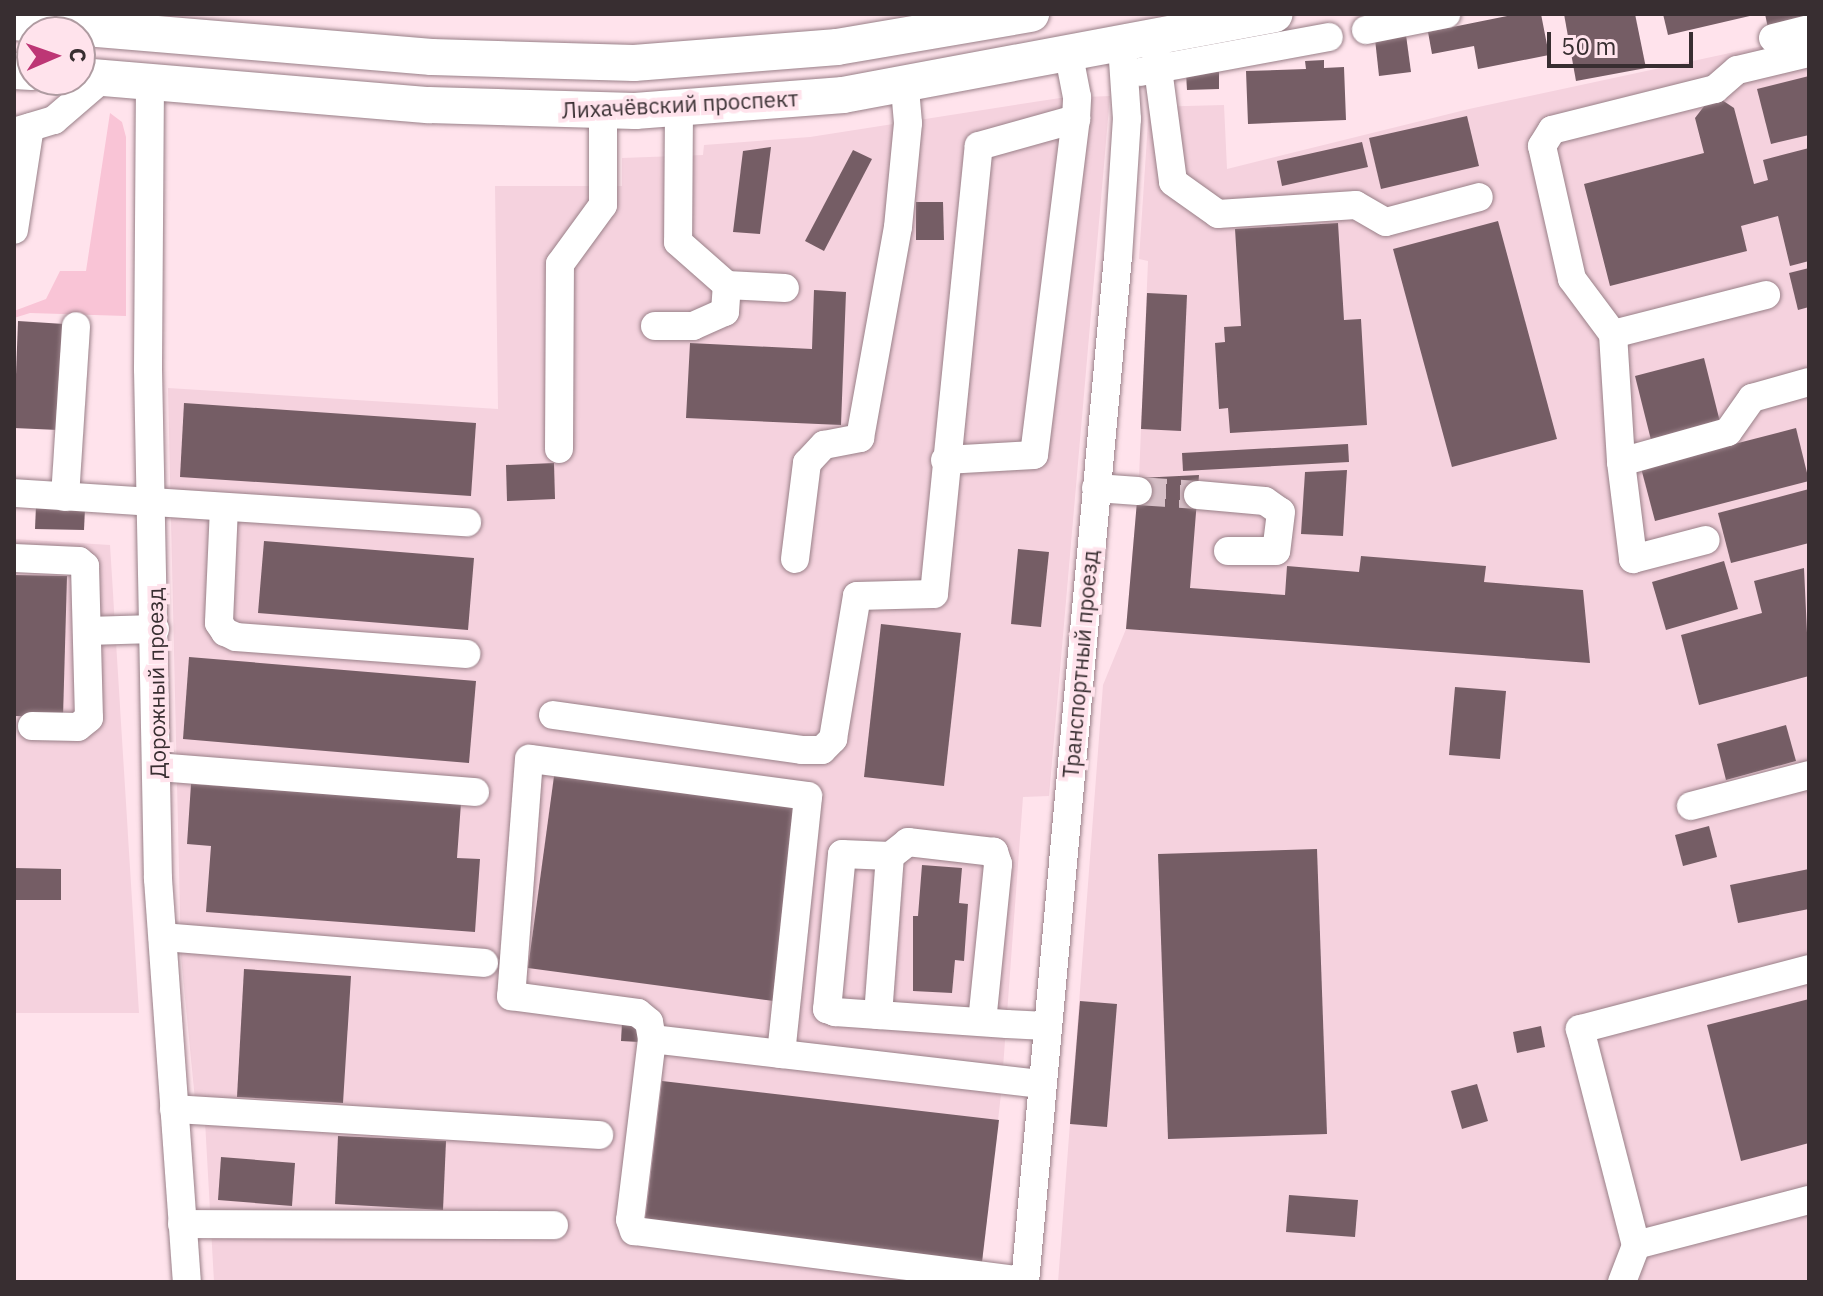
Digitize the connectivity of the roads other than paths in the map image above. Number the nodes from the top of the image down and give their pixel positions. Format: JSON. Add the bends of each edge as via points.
{"nodes":[{"id":1,"x":1031,"y":14,"type":"edge"},
{"id":2,"x":1274,"y":14,"type":"edge"},
{"id":3,"x":1446,"y":14,"type":"edge"},
{"id":4,"x":14,"y":22,"type":"edge"},
{"id":5,"x":947,"y":22,"type":"edge"},
{"id":6,"x":1809,"y":29,"type":"edge"},
{"id":7,"x":1366,"y":30,"type":"dead end"},
{"id":8,"x":1329,"y":37,"type":"dead end"},
{"id":9,"x":1773,"y":38,"type":"dead end"},
{"id":10,"x":1809,"y":53,"type":"edge"},
{"id":11,"x":1069,"y":56,"type":"junction"},
{"id":12,"x":1140,"y":57,"type":"junction"},
{"id":13,"x":96,"y":77,"type":"edge"},
{"id":14,"x":150,"y":82,"type":"junction"},
{"id":15,"x":905,"y":85,"type":"junction"},
{"id":16,"x":75,"y":96,"type":"edge"},
{"id":17,"x":679,"y":108,"type":"junction"},
{"id":18,"x":603,"y":110,"type":"junction"},
{"id":19,"x":1076,"y":119,"type":"junction"},
{"id":20,"x":22,"y":130,"type":"edge"},
{"id":21,"x":1479,"y":197,"type":"dead end"},
{"id":22,"x":14,"y":230,"type":"edge"},
{"id":23,"x":727,"y":285,"type":"junction"},
{"id":24,"x":785,"y":288,"type":"dead end"},
{"id":25,"x":1766,"y":295,"type":"dead end"},
{"id":26,"x":76,"y":326,"type":"dead end"},
{"id":27,"x":655,"y":326,"type":"dead end"},
{"id":28,"x":1613,"y":334,"type":"junction"},
{"id":29,"x":1809,"y":382,"type":"edge"},
{"id":30,"x":559,"y":449,"type":"dead end"},
{"id":31,"x":945,"y":460,"type":"junction"},
{"id":32,"x":1621,"y":462,"type":"junction"},
{"id":33,"x":1096,"y":488,"type":"junction"},
{"id":34,"x":1138,"y":491,"type":"tunnel mouth"},
{"id":35,"x":14,"y":493,"type":"edge"},
{"id":36,"x":1198,"y":495,"type":"tunnel mouth"},
{"id":37,"x":65,"y":497,"type":"junction"},
{"id":38,"x":153,"y":503,"type":"junction"},
{"id":39,"x":224,"y":507,"type":"junction"},
{"id":40,"x":467,"y":522,"type":"dead end"},
{"id":41,"x":1706,"y":540,"type":"dead end"},
{"id":42,"x":1228,"y":551,"type":"dead end"},
{"id":43,"x":14,"y":558,"type":"edge"},
{"id":44,"x":795,"y":559,"type":"dead end"},
{"id":45,"x":155,"y":629,"type":"junction"},
{"id":46,"x":87,"y":631,"type":"junction"},
{"id":47,"x":466,"y":654,"type":"dead end"},
{"id":48,"x":553,"y":715,"type":"dead end"},
{"id":49,"x":32,"y":726,"type":"dead end"},
{"id":50,"x":157,"y":767,"type":"junction"},
{"id":51,"x":1809,"y":775,"type":"edge"},
{"id":52,"x":475,"y":792,"type":"dead end"},
{"id":53,"x":1691,"y":806,"type":"dead end"},
{"id":54,"x":890,"y":856,"type":"junction"},
{"id":55,"x":163,"y":937,"type":"junction"},
{"id":56,"x":484,"y":963,"type":"dead end"},
{"id":57,"x":1809,"y":969,"type":"edge"},
{"id":58,"x":878,"y":1015,"type":"junction"},
{"id":59,"x":982,"y":1022,"type":"junction"},
{"id":60,"x":1046,"y":1026,"type":"junction"},
{"id":61,"x":652,"y":1039,"type":"junction"},
{"id":62,"x":781,"y":1054,"type":"junction"},
{"id":63,"x":1041,"y":1084,"type":"junction"},
{"id":64,"x":174,"y":1109,"type":"junction"},
{"id":65,"x":599,"y":1135,"type":"dead end"},
{"id":66,"x":1809,"y":1200,"type":"edge"},
{"id":67,"x":182,"y":1224,"type":"junction"},
{"id":68,"x":554,"y":1225,"type":"dead end"},
{"id":69,"x":1636,"y":1245,"type":"junction"},
{"id":70,"x":187,"y":1282,"type":"edge"},
{"id":71,"x":1025,"y":1282,"type":"edge"},
{"id":72,"x":1622,"y":1282,"type":"edge"}],
"edges":[{"from":1,"to":5,"type":"main road","name":"Лихачёвский проспект"},
{"from":2,"to":12,"type":"main road","name":"Лихачёвский проспект"},
{"from":3,"to":7,"type":"street"},
{"from":4,"to":5,"type":"main road","name":"Лихачёвский проспект","via":[[432,57],[605,62],[764,54]]},
{"from":6,"to":9,"type":"street"},
{"from":8,"to":12,"type":"street"},
{"from":10,"to":28,"type":"street","via":[[1737,70],[1715,89],[1552,130],[1546,136],[1542,146],[1572,279]]},
{"from":11,"to":12,"type":"main road","name":"Лихачёвский проспект"},
{"from":11,"to":15,"type":"main road","name":"Лихачёвский проспект"},
{"from":11,"to":19,"type":"street"},
{"from":12,"to":21,"type":"street","via":[[1173,182],[1218,214],[1356,205],[1386,222]]},
{"from":12,"to":33,"type":"street","name":"Транспортный проезд"},
{"from":13,"to":14,"type":"main road","name":"Лихачёвский проспект"},
{"from":14,"to":18,"type":"main road","name":"Лихачёвский проспект","via":[[429,105]]},
{"from":14,"to":38,"type":"street","name":"Дорожный проезд"},
{"from":15,"to":17,"type":"main road","name":"Лихачёвский проспект"},
{"from":15,"to":44,"type":"street","via":[[908,123],[898,227],[860,438],[824,445],[807,463]]},
{"from":16,"to":20,"type":"street","via":[[54,120]]},
{"from":17,"to":18,"type":"main road","name":"Лихачёвский проспект"},
{"from":17,"to":23,"type":"street","via":[[678,242]]},
{"from":18,"to":30,"type":"street","via":[[603,205],[560,264]]},
{"from":19,"to":31,"type":"street","via":[[979,146]]},
{"from":19,"to":31,"type":"street","via":[[1034,455]]},
{"from":20,"to":22,"type":"street"},
{"from":23,"to":24,"type":"street"},
{"from":23,"to":27,"type":"street","via":[[725,312],[693,326]]},
{"from":25,"to":28,"type":"street"},
{"from":26,"to":37,"type":"street"},
{"from":28,"to":32,"type":"street"},
{"from":29,"to":32,"type":"street","via":[[1752,398],[1728,432]]},
{"from":31,"to":48,"type":"street","via":[[934,594],[857,596],[833,739],[822,750]]},
{"from":32,"to":41,"type":"street","via":[[1633,559]]},
{"from":33,"to":34,"type":"street"},
{"from":33,"to":60,"type":"street","name":"Транспортный проезд"},
{"from":35,"to":37,"type":"street"},
{"from":36,"to":42,"type":"street","via":[[1265,501],[1281,512],[1276,551]]},
{"from":37,"to":38,"type":"street"},
{"from":38,"to":39,"type":"street"},
{"from":38,"to":45,"type":"street","name":"Дорожный проезд"},
{"from":39,"to":40,"type":"street"},
{"from":39,"to":47,"type":"street","via":[[219,623],[225,632]]},
{"from":43,"to":46,"type":"street","via":[[83,562]]},
{"from":45,"to":46,"type":"street"},
{"from":45,"to":50,"type":"street","name":"Дорожный проезд"},
{"from":46,"to":49,"type":"street","via":[[86,725]]},
{"from":50,"to":52,"type":"street"},
{"from":50,"to":55,"type":"street","name":"Дорожный проезд"},
{"from":51,"to":53,"type":"street"},
{"from":54,"to":58,"type":"street"},
{"from":54,"to":58,"type":"street","via":[[848,852],[838,859],[824,1002],[835,1012]]},
{"from":54,"to":59,"type":"street","via":[[908,842],[994,852],[998,864]]},
{"from":55,"to":56,"type":"street"},
{"from":55,"to":64,"type":"street","name":"Дорожный проезд"},
{"from":57,"to":69,"type":"street","via":[[1580,1029]]},
{"from":58,"to":59,"type":"street"},
{"from":59,"to":60,"type":"street"},
{"from":60,"to":63,"type":"street","name":"Транспортный проезд"},
{"from":61,"to":62,"type":"street"},
{"from":61,"to":62,"type":"street","via":[[649,1022],[638,1013],[511,996],[529,759],[808,796]]},
{"from":61,"to":71,"type":"street","via":[[630,1220],[634,1231]]},
{"from":62,"to":63,"type":"street"},
{"from":63,"to":71,"type":"street","name":"Транспортный проезд"},
{"from":64,"to":65,"type":"street"},
{"from":64,"to":67,"type":"street","name":"Дорожный проезд"},
{"from":66,"to":69,"type":"street"},
{"from":67,"to":68,"type":"street"},
{"from":67,"to":70,"type":"street","name":"Дорожный проезд"},
{"from":69,"to":72,"type":"street"}]}
